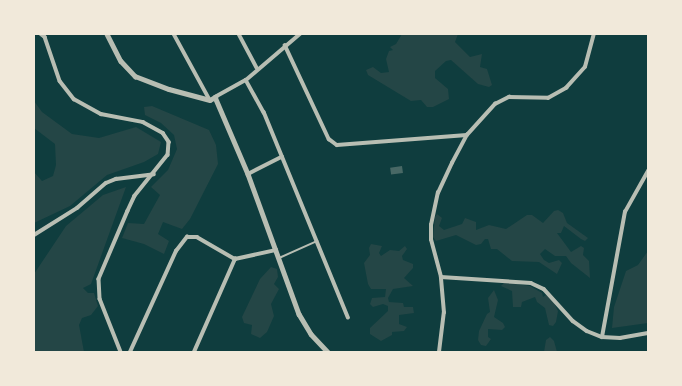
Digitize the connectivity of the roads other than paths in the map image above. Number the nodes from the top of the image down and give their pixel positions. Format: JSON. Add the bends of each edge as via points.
{"nodes":[{"id":1,"x":41,"y":34,"type":"edge"},
{"id":2,"x":107,"y":34,"type":"edge"},
{"id":3,"x":174,"y":34,"type":"edge"},
{"id":4,"x":239,"y":34,"type":"edge"},
{"id":5,"x":300,"y":34,"type":"edge"},
{"id":6,"x":594,"y":34,"type":"edge"},
{"id":7,"x":285,"y":45,"type":"junction"},
{"id":8,"x":257,"y":68,"type":"junction"},
{"id":9,"x":246,"y":80,"type":"junction"},
{"id":10,"x":212,"y":98,"type":"junction"},
{"id":11,"x":466,"y":135,"type":"junction"},
{"id":12,"x":282,"y":157,"type":"junction"},
{"id":13,"x":648,"y":170,"type":"edge"},
{"id":14,"x":154,"y":174,"type":"junction"},
{"id":15,"x":248,"y":174,"type":"junction"},
{"id":16,"x":34,"y":235,"type":"edge"},
{"id":17,"x":318,"y":241,"type":"junction"},
{"id":18,"x":276,"y":250,"type":"junction"},
{"id":19,"x":279,"y":258,"type":"junction"},
{"id":20,"x":235,"y":259,"type":"junction"},
{"id":21,"x":441,"y":277,"type":"junction"},
{"id":22,"x":348,"y":317,"type":"dead end"},
{"id":23,"x":648,"y":333,"type":"edge"},
{"id":24,"x":602,"y":337,"type":"junction"},
{"id":25,"x":121,"y":352,"type":"edge"},
{"id":26,"x":130,"y":352,"type":"edge"},
{"id":27,"x":194,"y":352,"type":"edge"},
{"id":28,"x":328,"y":352,"type":"edge"},
{"id":29,"x":440,"y":352,"type":"edge"}],
"edges":[{"from":1,"to":14,"type":"street","via":[[45,37],[60,81],[74,99],[101,114],[143,122],[167,137],[168,155]]},
{"from":2,"to":10,"type":"street","via":[[120,61],[136,76],[169,89]]},
{"from":3,"to":10,"type":"street"},
{"from":4,"to":8,"type":"street"},
{"from":5,"to":7,"type":"street"},
{"from":6,"to":11,"type":"street","via":[[585,67],[566,88],[548,98],[503,98],[484,114]]},
{"from":7,"to":8,"type":"street"},
{"from":7,"to":11,"type":"street","via":[[329,139],[337,144]]},
{"from":8,"to":9,"type":"street"},
{"from":9,"to":10,"type":"street"},
{"from":9,"to":12,"type":"street","via":[[264,112]]},
{"from":10,"to":15,"type":"street"},
{"from":11,"to":21,"type":"street","via":[[435,203],[431,240]]},
{"from":12,"to":15,"type":"street"},
{"from":12,"to":17,"type":"street"},
{"from":13,"to":24,"type":"street","via":[[625,212]]},
{"from":14,"to":16,"type":"street","via":[[116,179],[106,183],[77,208]]},
{"from":14,"to":25,"type":"street","via":[[130,206],[99,280],[100,299]]},
{"from":15,"to":18,"type":"street"},
{"from":17,"to":19,"type":"lane"},
{"from":17,"to":22,"type":"street"},
{"from":18,"to":19,"type":"street"},
{"from":18,"to":20,"type":"street"},
{"from":19,"to":28,"type":"street","via":[[299,314],[311,334]]},
{"from":20,"to":26,"type":"street","via":[[197,237],[187,237],[176,251]]},
{"from":20,"to":27,"type":"street"},
{"from":21,"to":24,"type":"street","via":[[531,283],[544,289],[581,328]]},
{"from":21,"to":29,"type":"street","via":[[444,313]]},
{"from":23,"to":24,"type":"street","via":[[620,338]]}]}
